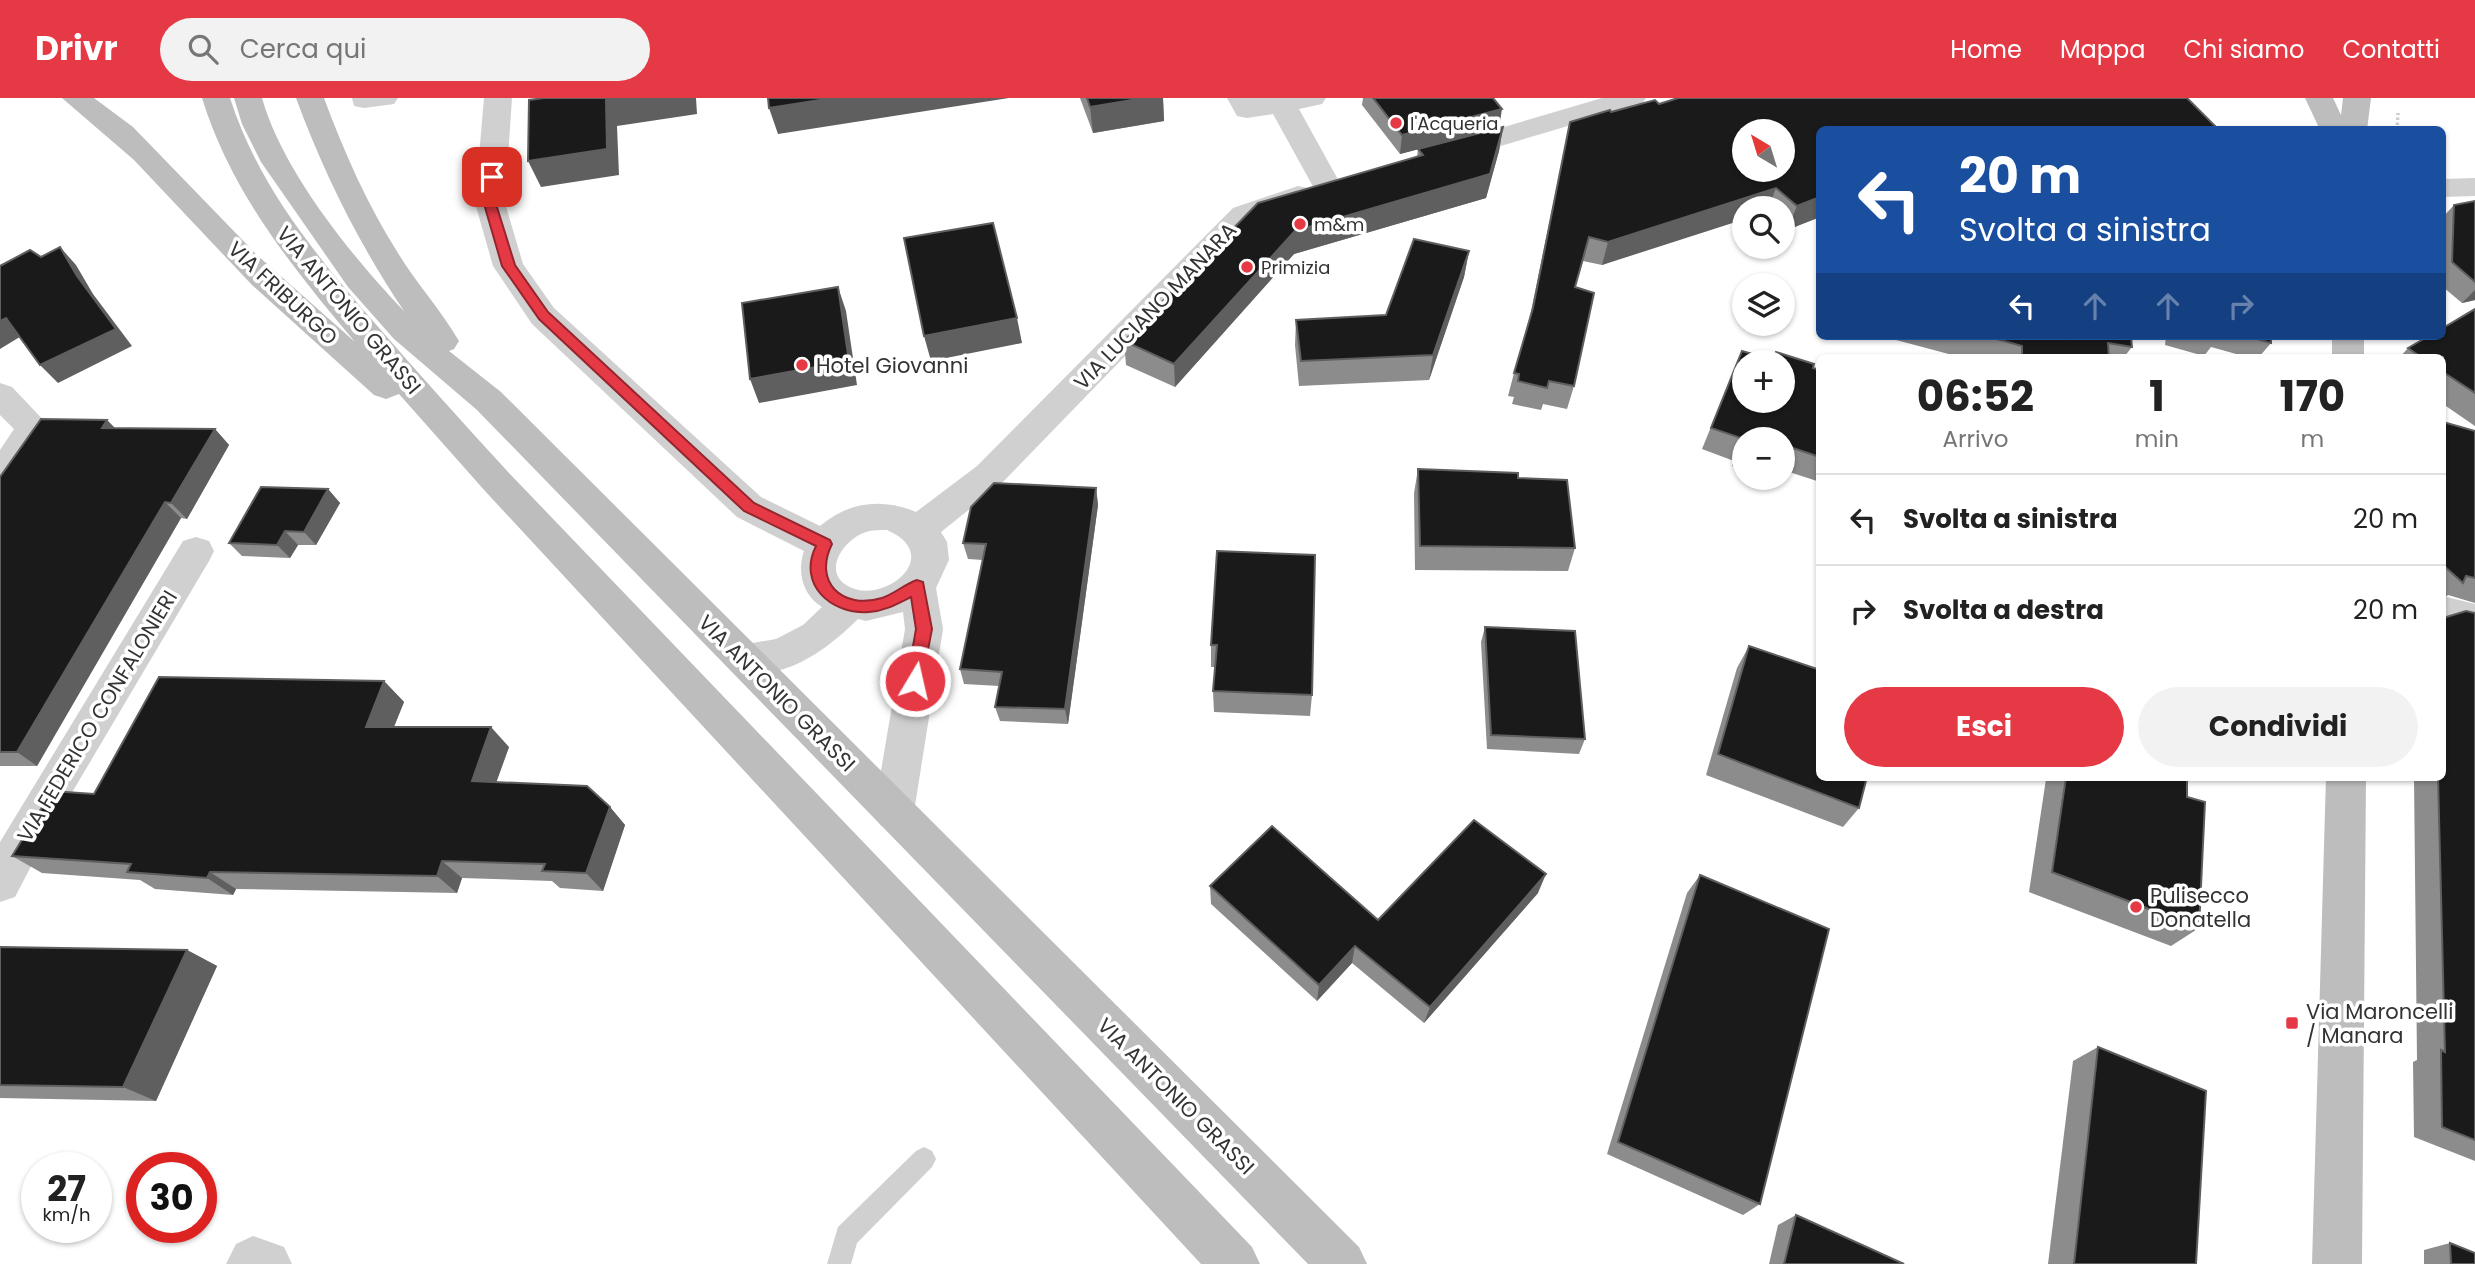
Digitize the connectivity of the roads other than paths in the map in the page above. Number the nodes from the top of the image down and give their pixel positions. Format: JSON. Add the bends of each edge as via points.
{"nodes":[{"id":1,"x":76,"y":98,"type":"edge"},
{"id":2,"x":216,"y":98,"type":"edge"},
{"id":3,"x":248,"y":98,"type":"edge"},
{"id":4,"x":310,"y":98,"type":"edge"},
{"id":5,"x":498,"y":98,"type":"edge"},
{"id":6,"x":1241,"y":98,"type":"edge"},
{"id":7,"x":1312,"y":98,"type":"edge"},
{"id":8,"x":1632,"y":98,"type":"edge"},
{"id":9,"x":2319,"y":98,"type":"edge"},
{"id":10,"x":2357,"y":98,"type":"edge"},
{"id":11,"x":1282,"y":104,"type":"junction"},
{"id":12,"x":2332,"y":126,"type":"edge"},
{"id":13,"x":2354,"y":126,"type":"edge"},
{"id":14,"x":1428,"y":158,"type":"edge"},
{"id":15,"x":2475,"y":187,"type":"edge"},
{"id":16,"x":2446,"y":188,"type":"edge"},
{"id":17,"x":0,"y":395,"type":"edge"},
{"id":18,"x":489,"y":401,"type":"junction"},
{"id":19,"x":0,"y":477,"type":"edge"},
{"id":20,"x":497,"y":482,"type":"junction"},
{"id":21,"x":920,"y":529,"type":"junction"},
{"id":22,"x":824,"y":544,"type":"junction"},
{"id":23,"x":197,"y":551,"type":"dead end"},
{"id":24,"x":917,"y":586,"type":"junction"},
{"id":25,"x":849,"y":604,"type":"junction"},
{"id":26,"x":2446,"y":612,"type":"edge"},
{"id":27,"x":2475,"y":619,"type":"edge"},
{"id":28,"x":742,"y":658,"type":"junction"},
{"id":29,"x":2346,"y":781,"type":"edge"},
{"id":30,"x":894,"y":812,"type":"junction"},
{"id":31,"x":18,"y":817,"type":"edge"},
{"id":32,"x":0,"y":883,"type":"edge"},
{"id":33,"x":924,"y":1158,"type":"dead end"},
{"id":34,"x":251,"y":1264,"type":"edge"},
{"id":35,"x":267,"y":1264,"type":"edge"},
{"id":36,"x":839,"y":1264,"type":"edge"},
{"id":37,"x":1235,"y":1264,"type":"edge"},
{"id":38,"x":1342,"y":1264,"type":"edge"},
{"id":39,"x":2337,"y":1264,"type":"edge"}],
"edges":[{"from":1,"to":20,"type":"street","name":"VIA FRIBURGO","via":[[156,165],[246,262]]},
{"from":2,"to":20,"type":"street","name":"VIA ANTONIO GRASSI","via":[[239,163],[284,236]]},
{"from":3,"to":18,"type":"street","name":"VIA ANTONIO GRASSI","via":[[278,167],[380,305]]},
{"from":4,"to":18,"type":"street","via":[[356,208],[379,250]]},
{"from":5,"to":22,"type":"street","via":[[490,204],[508,266],[543,316],[749,507]]},
{"from":6,"to":11,"type":"street","via":[[1247,110]]},
{"from":7,"to":11,"type":"street"},
{"from":8,"to":14,"type":"street"},
{"from":9,"to":12,"type":"street"},
{"from":10,"to":13,"type":"street"},
{"from":11,"to":21,"type":"street","name":"VIA LUCIANO MANARA","via":[[1339,181],[1244,215],[989,475]]},
{"from":15,"to":16,"type":"street"},
{"from":17,"to":19,"type":"street","via":[[33,427]]},
{"from":18,"to":28,"type":"street","name":"VIA ANTONIO GRASSI"},
{"from":20,"to":37,"type":"street","name":"VIA ANTONIO GRASSI"},
{"from":21,"to":22,"type":"street","via":[[907,521],[872,517],[853,522]]},
{"from":21,"to":24,"type":"street","via":[[930,542],[932,556],[928,572]]},
{"from":22,"to":25,"type":"street","via":[[817,573],[822,587]]},
{"from":23,"to":31,"type":"street","name":"VIA FEDERICO CONFALONIERI"},
{"from":24,"to":25,"type":"street","via":[[886,603]]},
{"from":24,"to":30,"type":"street","via":[[924,629]]},
{"from":25,"to":28,"type":"street","via":[[816,636],[781,654]]},
{"from":26,"to":27,"type":"street"},
{"from":28,"to":30,"type":"street","name":"VIA ANTONIO GRASSI"},
{"from":29,"to":39,"type":"street"},
{"from":30,"to":38,"type":"street","name":"VIA ANTONIO GRASSI"},
{"from":31,"to":32,"type":"street","name":"VIA FEDERICO CONFALONIERI"},
{"from":33,"to":36,"type":"lane","via":[[847,1236]]},
{"from":34,"to":35,"type":"street"}]}
